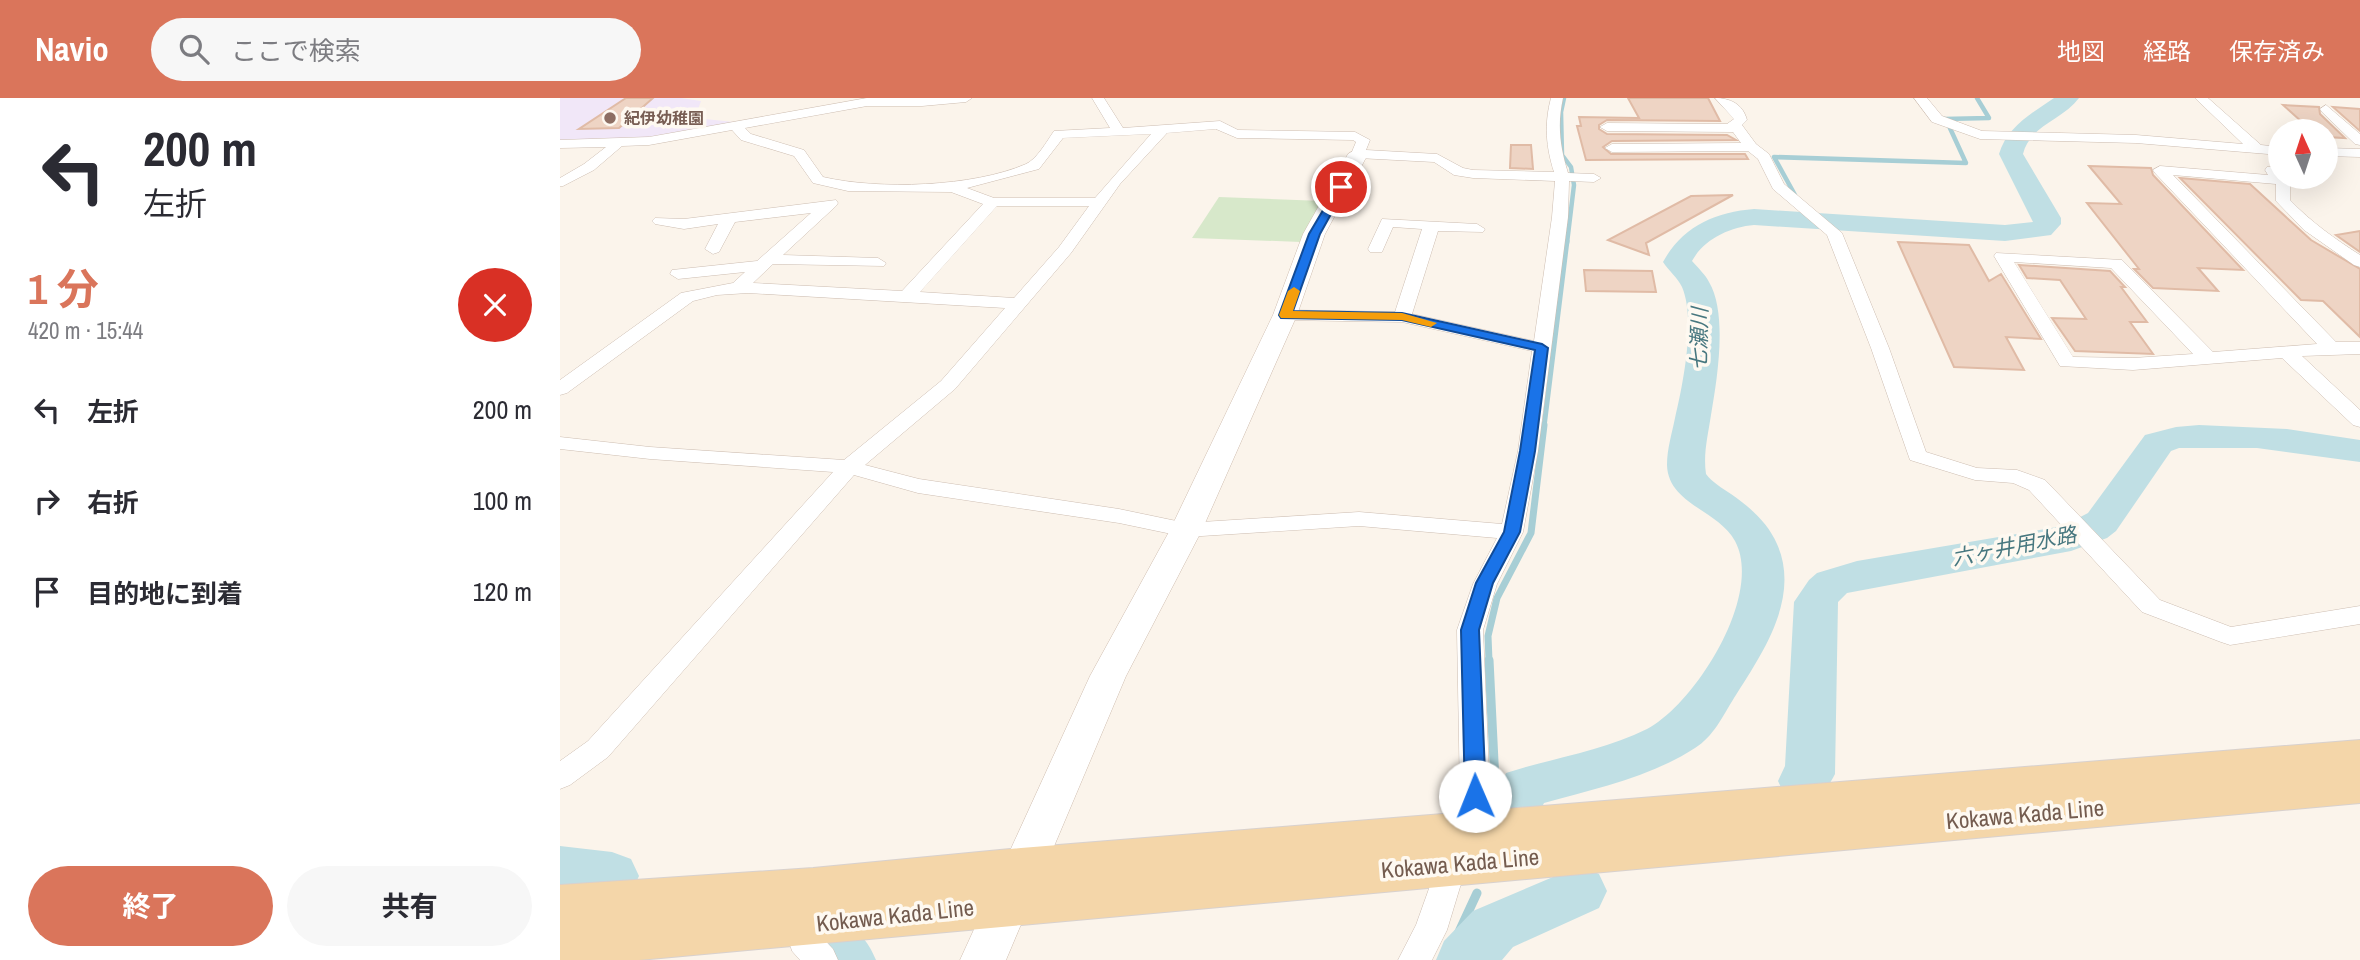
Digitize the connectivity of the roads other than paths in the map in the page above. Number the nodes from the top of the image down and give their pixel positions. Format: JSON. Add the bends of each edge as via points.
{"nodes":[{"id":1,"x":966,"y":98,"type":"edge"},
{"id":2,"x":1098,"y":98,"type":"edge"},
{"id":3,"x":1557,"y":98,"type":"edge"},
{"id":4,"x":1721,"y":98,"type":"edge"},
{"id":5,"x":1920,"y":98,"type":"edge"},
{"id":6,"x":2201,"y":98,"type":"edge"},
{"id":7,"x":2326,"y":109,"type":"dead end"},
{"id":8,"x":734,"y":124,"type":"junction"},
{"id":9,"x":1607,"y":127,"type":"dead end"},
{"id":10,"x":1737,"y":128,"type":"junction"},
{"id":11,"x":1162,"y":130,"type":"junction"},
{"id":12,"x":1119,"y":132,"type":"junction"},
{"id":13,"x":2360,"y":141,"type":"edge"},
{"id":14,"x":560,"y":144,"type":"edge"},
{"id":15,"x":617,"y":144,"type":"junction"},
{"id":16,"x":1751,"y":147,"type":"junction"},
{"id":17,"x":1612,"y":148,"type":"dead end"},
{"id":18,"x":2252,"y":149,"type":"junction"},
{"id":19,"x":2268,"y":150,"type":"edge"},
{"id":20,"x":2338,"y":152,"type":"edge"},
{"id":21,"x":2360,"y":153,"type":"edge"},
{"id":22,"x":1358,"y":154,"type":"junction"},
{"id":23,"x":2268,"y":165,"type":"edge"},
{"id":24,"x":589,"y":167,"type":"joint"},
{"id":25,"x":561,"y":175,"type":"edge"},
{"id":26,"x":1566,"y":176,"type":"junction"},
{"id":27,"x":1594,"y":177,"type":"dead end"},
{"id":28,"x":2268,"y":179,"type":"edge"},
{"id":29,"x":849,"y":187,"type":"junction"},
{"id":30,"x":952,"y":188,"type":"junction"},
{"id":31,"x":2283,"y":189,"type":"edge"},
{"id":32,"x":993,"y":202,"type":"junction"},
{"id":33,"x":1097,"y":202,"type":"junction"},
{"id":34,"x":828,"y":206,"type":"junction"},
{"id":35,"x":730,"y":217,"type":"junction"},
{"id":36,"x":660,"y":221,"type":"dead end"},
{"id":37,"x":1431,"y":226,"type":"junction"},
{"id":38,"x":1477,"y":229,"type":"dead end"},
{"id":39,"x":713,"y":249,"type":"dead end"},
{"id":40,"x":1376,"y":249,"type":"dead end"},
{"id":41,"x":767,"y":262,"type":"junction"},
{"id":42,"x":2360,"y":262,"type":"edge"},
{"id":43,"x":878,"y":263,"type":"dead end"},
{"id":44,"x":678,"y":274,"type":"dead end"},
{"id":45,"x":737,"y":288,"type":"junction"},
{"id":46,"x":908,"y":295,"type":"junction"},
{"id":47,"x":1020,"y":304,"type":"junction"},
{"id":48,"x":1285,"y":315,"type":"junction"},
{"id":49,"x":1402,"y":317,"type":"junction"},
{"id":50,"x":1542,"y":348,"type":"junction"},
{"id":51,"x":2330,"y":348,"type":"junction"},
{"id":52,"x":2360,"y":348,"type":"edge"},
{"id":53,"x":2208,"y":358,"type":"junction"},
{"id":54,"x":2296,"y":359,"type":"junction"},
{"id":55,"x":560,"y":389,"type":"edge"},
{"id":56,"x":2360,"y":421,"type":"edge"},
{"id":57,"x":560,"y":443,"type":"edge"},
{"id":58,"x":849,"y":467,"type":"junction"},
{"id":59,"x":1186,"y":530,"type":"junction"},
{"id":60,"x":1512,"y":532,"type":"junction"},
{"id":61,"x":2360,"y":615,"type":"edge"},
{"id":62,"x":2360,"y":757,"type":"edge"},
{"id":63,"x":560,"y":777,"type":"edge"},
{"id":64,"x":2360,"y":785,"type":"edge"},
{"id":65,"x":1460,"y":847,"type":"junction"},
{"id":66,"x":1014,"y":887,"type":"junction"},
{"id":67,"x":560,"y":907,"type":"edge"},
{"id":68,"x":811,"y":942,"type":"edge"},
{"id":69,"x":560,"y":944,"type":"edge"},
{"id":70,"x":983,"y":960,"type":"edge"},
{"id":71,"x":1415,"y":960,"type":"edge"}],
"edges":[{"from":1,"to":8,"type":"street","via":[[867,102]]},
{"from":2,"to":12,"type":"street"},
{"from":3,"to":26,"type":"street","via":[[1553,146]]},
{"from":4,"to":10,"type":"street","via":[[1740,113],[1741,120],[1734,124]]},
{"from":5,"to":18,"type":"street","via":[[1937,119],[1965,131]]},
{"from":6,"to":18,"type":"street"},
{"from":7,"to":13,"type":"street"},
{"from":8,"to":15,"type":"street"},
{"from":8,"to":29,"type":"street","via":[[746,137],[799,153],[818,180]]},
{"from":9,"to":10,"type":"street"},
{"from":10,"to":16,"type":"street"},
{"from":11,"to":12,"type":"street"},
{"from":11,"to":22,"type":"street","via":[[1220,125],[1237,134],[1355,136],[1363,140]]},
{"from":11,"to":33,"type":"street"},
{"from":12,"to":30,"type":"street","via":[[1059,134],[1034,166]]},
{"from":14,"to":15,"type":"street"},
{"from":15,"to":24,"type":"street"},
{"from":16,"to":17,"type":"street"},
{"from":16,"to":61,"type":"street","via":[[1764,157],[1779,186],[1834,233],[1917,456],[1975,474],[2028,479],[2151,606],[2230,636]]},
{"from":18,"to":19,"type":"street"},
{"from":18,"to":23,"type":"street"},
{"from":20,"to":21,"type":"street"},
{"from":22,"to":26,"type":"street","via":[[1437,158],[1459,172],[1473,174]]},
{"from":22,"to":48,"type":"street","via":[[1314,234]]},
{"from":24,"to":25,"type":"street"},
{"from":26,"to":27,"type":"street"},
{"from":26,"to":50,"type":"street"},
{"from":28,"to":51,"type":"street","via":[[2160,170]]},
{"from":29,"to":30,"type":"street"},
{"from":29,"to":34,"type":"street"},
{"from":30,"to":32,"type":"street"},
{"from":31,"to":42,"type":"street","via":[[2283,201],[2293,214]]},
{"from":32,"to":33,"type":"street"},
{"from":32,"to":46,"type":"street"},
{"from":33,"to":47,"type":"street"},
{"from":34,"to":35,"type":"street"},
{"from":34,"to":41,"type":"street"},
{"from":35,"to":36,"type":"street","via":[[684,224]]},
{"from":35,"to":39,"type":"street"},
{"from":37,"to":38,"type":"street"},
{"from":37,"to":40,"type":"street","via":[[1387,222]]},
{"from":37,"to":49,"type":"street"},
{"from":41,"to":43,"type":"street"},
{"from":41,"to":44,"type":"street"},
{"from":41,"to":45,"type":"street"},
{"from":45,"to":46,"type":"street"},
{"from":45,"to":55,"type":"street","via":[[687,298]]},
{"from":46,"to":47,"type":"street"},
{"from":47,"to":58,"type":"street","via":[[947,385]]},
{"from":48,"to":49,"type":"street"},
{"from":48,"to":59,"type":"street"},
{"from":49,"to":50,"type":"street"},
{"from":50,"to":60,"type":"street"},
{"from":51,"to":52,"type":"street"},
{"from":51,"to":54,"type":"street"},
{"from":53,"to":53,"type":"street","via":[[2116,263],[2002,256],[2067,362],[2133,364]]},
{"from":53,"to":54,"type":"street"},
{"from":54,"to":56,"type":"street"},
{"from":57,"to":58,"type":"street"},
{"from":58,"to":59,"type":"street","via":[[918,486]]},
{"from":58,"to":63,"type":"street","via":[[598,749]]},
{"from":59,"to":60,"type":"street","via":[[1359,519]]},
{"from":59,"to":66,"type":"street","via":[[1108,676]]},
{"from":60,"to":65,"type":"street","via":[[1485,583],[1470,630],[1475,796]]},
{"from":62,"to":65,"type":"main road","name":"Kokawa Kada Line"},
{"from":64,"to":65,"type":"main road","name":"Kokawa Kada Line"},
{"from":65,"to":66,"type":"main road","name":"Kokawa Kada Line"},
{"from":65,"to":71,"type":"street","via":[[1431,930]]},
{"from":66,"to":67,"type":"main road","name":"Kokawa Kada Line","via":[[813,889]]},
{"from":66,"to":68,"type":"main road","name":"Kokawa Kada Line"},
{"from":66,"to":70,"type":"street"},
{"from":68,"to":69,"type":"main road","name":"Kokawa Kada Line"}]}
